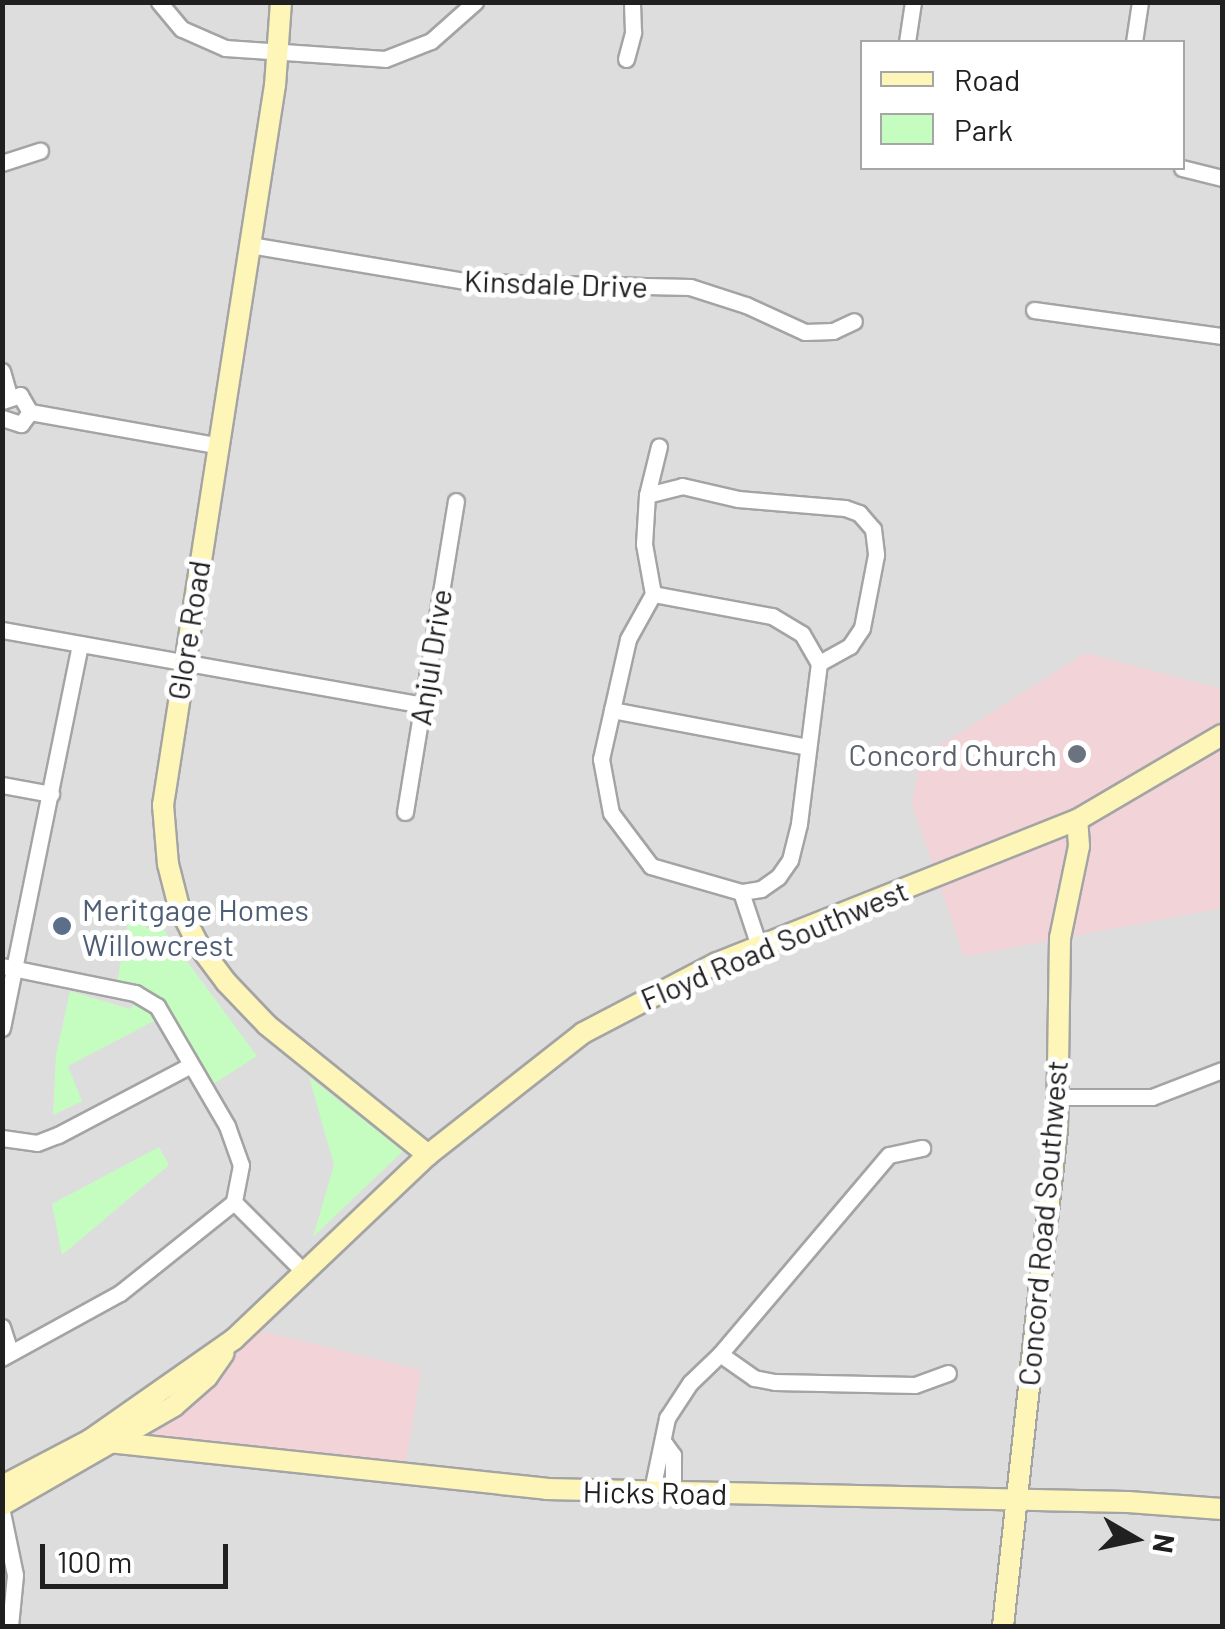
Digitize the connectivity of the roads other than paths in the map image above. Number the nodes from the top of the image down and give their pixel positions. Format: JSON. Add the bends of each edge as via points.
{"nodes":[{"id":1,"x":158,"y":2,"type":"edge"},
{"id":2,"x":280,"y":2,"type":"edge"},
{"id":3,"x":476,"y":2,"type":"edge"},
{"id":4,"x":632,"y":2,"type":"edge"},
{"id":5,"x":913,"y":2,"type":"edge"},
{"id":6,"x":1140,"y":2,"type":"edge"},
{"id":7,"x":907,"y":40,"type":"edge"},
{"id":8,"x":1134,"y":40,"type":"edge"},
{"id":9,"x":276,"y":52,"type":"junction"},
{"id":10,"x":626,"y":59,"type":"dead end"},
{"id":11,"x":40,"y":151,"type":"dead end"},
{"id":12,"x":2,"y":163,"type":"edge"},
{"id":13,"x":1185,"y":169,"type":"edge"},
{"id":14,"x":1222,"y":178,"type":"edge"},
{"id":15,"x":250,"y":245,"type":"junction"},
{"id":16,"x":1034,"y":310,"type":"dead end"},
{"id":17,"x":854,"y":322,"type":"dead end"},
{"id":18,"x":1222,"y":336,"type":"edge"},
{"id":19,"x":2,"y":371,"type":"edge"},
{"id":20,"x":6,"y":398,"type":"edge"},
{"id":21,"x":30,"y":412,"type":"junction"},
{"id":22,"x":2,"y":418,"type":"edge"},
{"id":23,"x":216,"y":445,"type":"junction"},
{"id":24,"x":659,"y":446,"type":"dead end"},
{"id":25,"x":647,"y":495,"type":"junction"},
{"id":26,"x":456,"y":501,"type":"dead end"},
{"id":27,"x":654,"y":594,"type":"junction"},
{"id":28,"x":2,"y":630,"type":"edge"},
{"id":29,"x":80,"y":646,"type":"junction"},
{"id":30,"x":183,"y":661,"type":"junction"},
{"id":31,"x":819,"y":663,"type":"junction"},
{"id":32,"x":422,"y":706,"type":"junction"},
{"id":33,"x":612,"y":710,"type":"junction"},
{"id":34,"x":1222,"y":735,"type":"edge"},
{"id":35,"x":808,"y":748,"type":"junction"},
{"id":36,"x":2,"y":785,"type":"edge"},
{"id":37,"x":51,"y":794,"type":"junction"},
{"id":38,"x":405,"y":812,"type":"dead end"},
{"id":39,"x":1076,"y":820,"type":"junction"},
{"id":40,"x":741,"y":892,"type":"junction"},
{"id":41,"x":759,"y":946,"type":"junction"},
{"id":42,"x":10,"y":967,"type":"edge"},
{"id":43,"x":2,"y":1028,"type":"edge"},
{"id":44,"x":191,"y":1065,"type":"junction"},
{"id":45,"x":1222,"y":1070,"type":"edge"},
{"id":46,"x":1059,"y":1097,"type":"junction"},
{"id":47,"x":2,"y":1138,"type":"edge"},
{"id":48,"x":922,"y":1148,"type":"dead end"},
{"id":49,"x":428,"y":1155,"type":"junction"},
{"id":50,"x":234,"y":1202,"type":"junction"},
{"id":51,"x":305,"y":1273,"type":"junction"},
{"id":52,"x":2,"y":1327,"type":"edge"},
{"id":53,"x":234,"y":1339,"type":"junction"},
{"id":54,"x":720,"y":1354,"type":"junction"},
{"id":55,"x":6,"y":1355,"type":"edge"},
{"id":56,"x":948,"y":1373,"type":"dead end"},
{"id":57,"x":174,"y":1406,"type":"junction"},
{"id":58,"x":90,"y":1440,"type":"junction"},
{"id":59,"x":116,"y":1442,"type":"junction"},
{"id":60,"x":171,"y":1450,"type":"junction"},
{"id":61,"x":221,"y":1454,"type":"junction"},
{"id":62,"x":49,"y":1480,"type":"junction"},
{"id":63,"x":2,"y":1486,"type":"edge"},
{"id":64,"x":663,"y":1490,"type":"junction"},
{"id":65,"x":1016,"y":1499,"type":"junction"},
{"id":66,"x":2,"y":1509,"type":"edge"},
{"id":67,"x":1222,"y":1510,"type":"edge"},
{"id":68,"x":10,"y":1626,"type":"edge"},
{"id":69,"x":1003,"y":1626,"type":"edge"}],
"edges":[{"from":1,"to":9,"type":"street","via":[[174,23],[208,43]]},
{"from":2,"to":9,"type":"street","name":"Glore Road"},
{"from":3,"to":9,"type":"street","via":[[432,41],[396,56]]},
{"from":4,"to":10,"type":"street"},
{"from":5,"to":7,"type":"street"},
{"from":6,"to":8,"type":"street"},
{"from":9,"to":15,"type":"street","name":"Glore Road"},
{"from":11,"to":12,"type":"street"},
{"from":13,"to":14,"type":"street"},
{"from":15,"to":17,"type":"street","name":"Kinsdale Drive","via":[[470,282],[690,287],[805,332],[834,332]]},
{"from":15,"to":23,"type":"street","name":"Glore Road"},
{"from":16,"to":18,"type":"street"},
{"from":19,"to":20,"type":"street"},
{"from":20,"to":21,"type":"street","via":[[24,397]]},
{"from":21,"to":22,"type":"street","via":[[16,425]]},
{"from":21,"to":23,"type":"street"},
{"from":23,"to":30,"type":"street","name":"Glore Road"},
{"from":24,"to":25,"type":"street"},
{"from":25,"to":27,"type":"street","via":[[644,544]]},
{"from":25,"to":31,"type":"street","via":[[682,486],[859,513],[872,530],[876,555],[862,628],[850,646]]},
{"from":26,"to":32,"type":"street","name":"Anjul Drive"},
{"from":27,"to":31,"type":"street","via":[[772,616],[802,634]]},
{"from":27,"to":33,"type":"street","via":[[628,638]]},
{"from":28,"to":29,"type":"street"},
{"from":29,"to":30,"type":"street"},
{"from":29,"to":37,"type":"street"},
{"from":30,"to":32,"type":"street"},
{"from":30,"to":49,"type":"street","name":"Glore Road","via":[[163,804],[179,907],[199,946],[267,1024]]},
{"from":31,"to":35,"type":"street"},
{"from":32,"to":38,"type":"street","name":"Anjul Drive"},
{"from":33,"to":35,"type":"street"},
{"from":33,"to":40,"type":"street","via":[[601,759],[611,813],[651,866]]},
{"from":34,"to":39,"type":"street","name":"Floyd Road Southwest"},
{"from":35,"to":40,"type":"street","via":[[790,860],[761,889]]},
{"from":36,"to":37,"type":"street"},
{"from":37,"to":42,"type":"street"},
{"from":39,"to":41,"type":"street","name":"Floyd Road Southwest"},
{"from":39,"to":46,"type":"street","name":"Concord Road Southwest","via":[[1079,846],[1060,938]]},
{"from":40,"to":41,"type":"street"},
{"from":41,"to":49,"type":"street","name":"Floyd Road Southwest","via":[[680,979],[583,1033]]},
{"from":42,"to":43,"type":"street"},
{"from":42,"to":44,"type":"street","via":[[144,996],[167,1018]]},
{"from":44,"to":47,"type":"street","via":[[44,1140]]},
{"from":44,"to":50,"type":"street","via":[[235,1142],[240,1165]]},
{"from":45,"to":46,"type":"street","via":[[1152,1097]]},
{"from":46,"to":65,"type":"street","name":"Concord Road Southwest"},
{"from":48,"to":54,"type":"street","via":[[889,1155]]},
{"from":49,"to":51,"type":"street","name":"Floyd Road Southwest"},
{"from":50,"to":51,"type":"street"},
{"from":50,"to":55,"type":"street","via":[[120,1293]]},
{"from":51,"to":53,"type":"street","name":"Floyd Road Southwest"},
{"from":52,"to":55,"type":"street"},
{"from":53,"to":57,"type":"street","name":"Floyd Road Southwest","via":[[207,1377]]},
{"from":53,"to":58,"type":"street","name":"Floyd Road Southwest"},
{"from":54,"to":56,"type":"street","via":[[754,1378],[775,1382],[915,1385]]},
{"from":54,"to":64,"type":"street","via":[[668,1418],[665,1444],[673,1455]]},
{"from":57,"to":59,"type":"street","name":"Floyd Road Southwest"},
{"from":57,"to":61,"type":"street","via":[[168,1435]]},
{"from":58,"to":59,"type":"street","name":"Hicks Road"},
{"from":58,"to":63,"type":"street","name":"Floyd Road Southwest"},
{"from":59,"to":60,"type":"street","name":"Hicks Road"},
{"from":59,"to":62,"type":"street","name":"Floyd Road Southwest"},
{"from":60,"to":61,"type":"street","name":"Hicks Road"},
{"from":60,"to":62,"type":"street","via":[[112,1458]]},
{"from":61,"to":64,"type":"street","name":"Hicks Road","via":[[503,1486]]},
{"from":62,"to":66,"type":"street","name":"Floyd Road Southwest"},
{"from":64,"to":65,"type":"street","name":"Hicks Road"},
{"from":65,"to":67,"type":"street","name":"Hicks Road"},
{"from":65,"to":69,"type":"street","name":"Concord Road Southwest"},
{"from":66,"to":68,"type":"street","via":[[15,1575]]}]}
